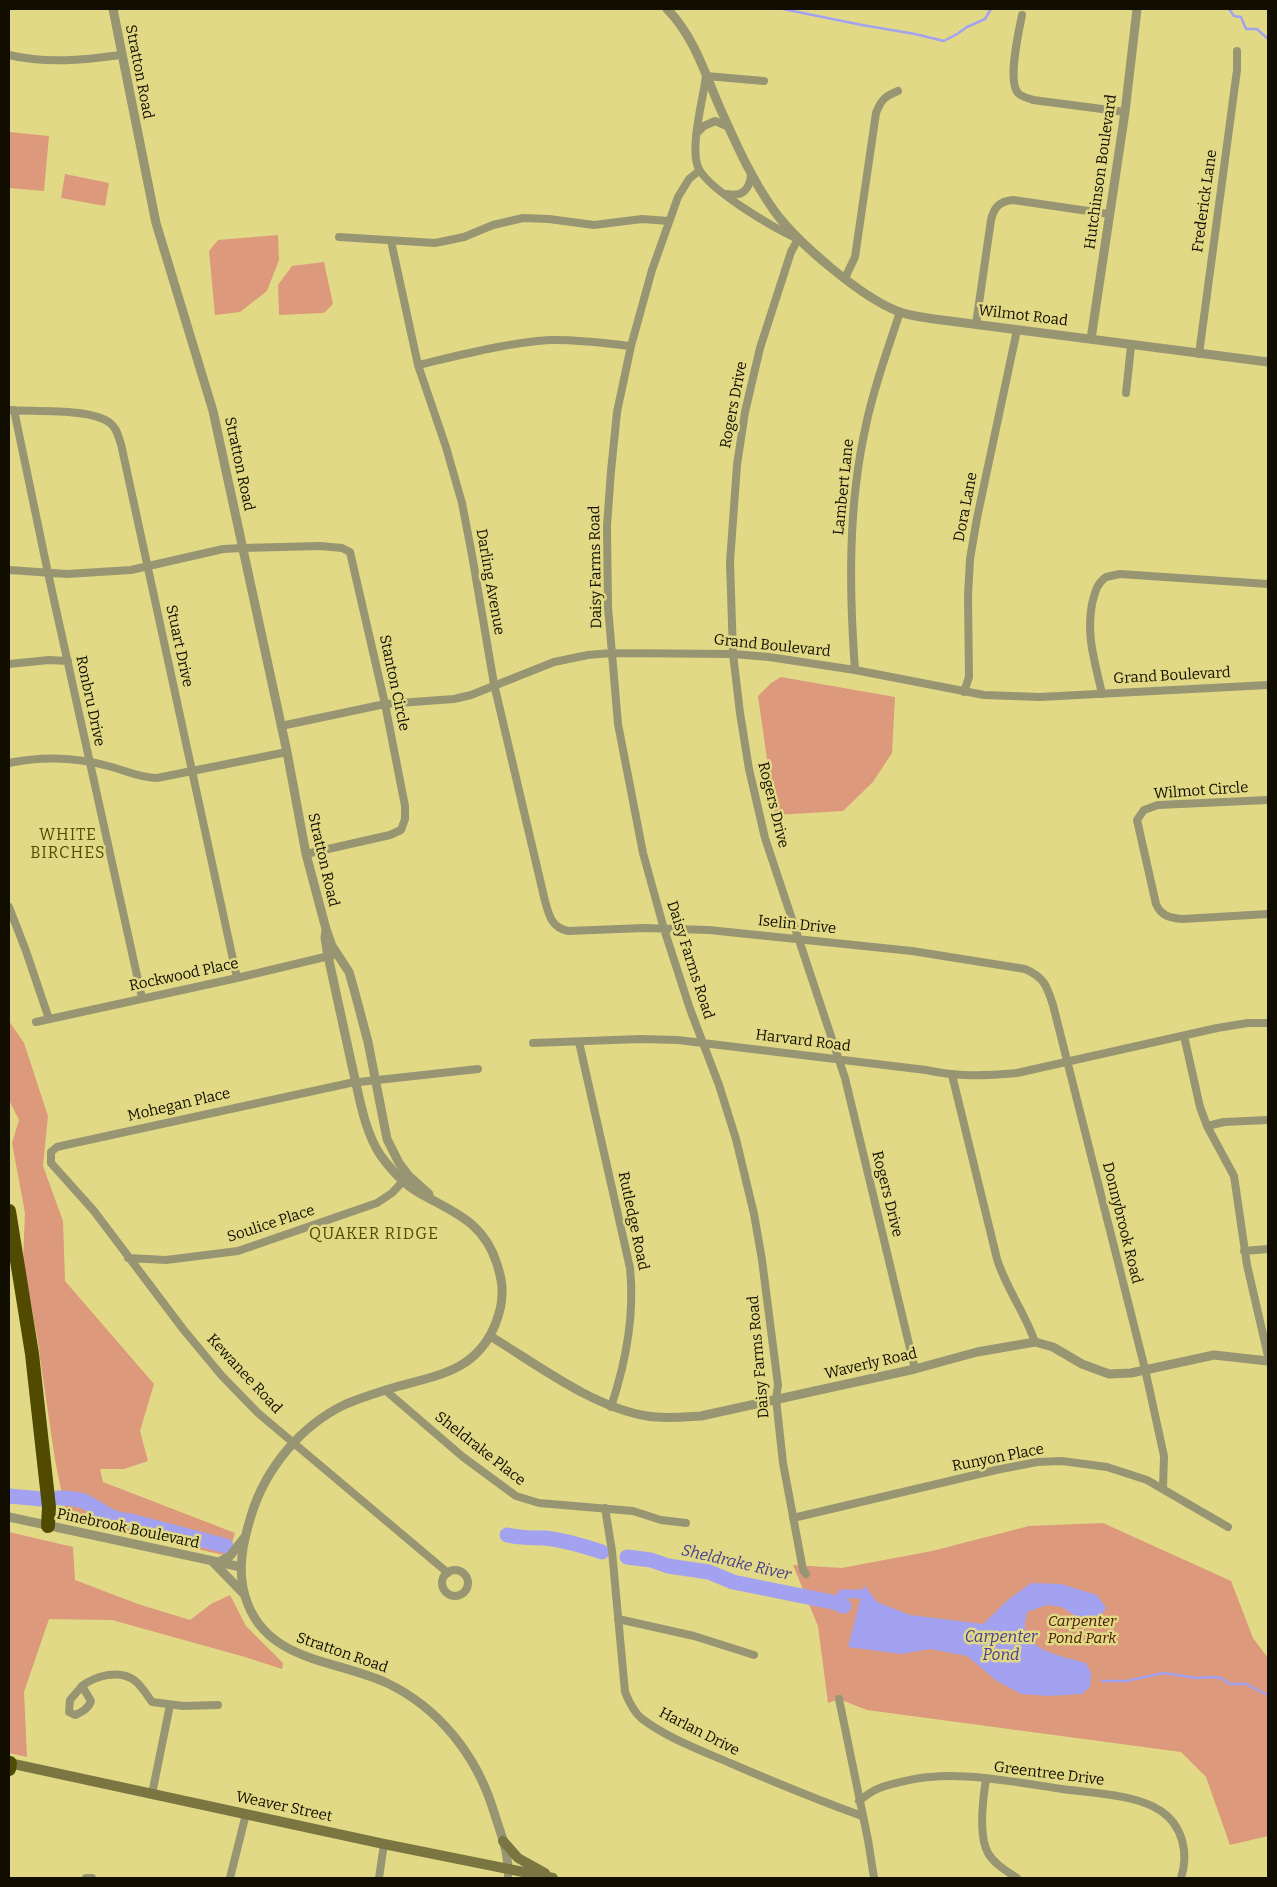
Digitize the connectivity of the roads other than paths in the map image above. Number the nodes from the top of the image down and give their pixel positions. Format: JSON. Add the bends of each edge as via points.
{"nodes":[{"id":1,"x":112,"y":9,"type":"edge"},
{"id":2,"x":667,"y":9,"type":"edge"},
{"id":3,"x":1137,"y":9,"type":"edge"},
{"id":4,"x":1022,"y":15,"type":"dead end"},
{"id":5,"x":1237,"y":51,"type":"dead end"},
{"id":6,"x":9,"y":55,"type":"edge"},
{"id":7,"x":121,"y":56,"type":"junction"},
{"id":8,"x":706,"y":76,"type":"junction"},
{"id":9,"x":764,"y":81,"type":"dead end"},
{"id":10,"x":898,"y":91,"type":"dead end"},
{"id":11,"x":1125,"y":112,"type":"junction"},
{"id":12,"x":729,"y":126,"type":"junction"},
{"id":13,"x":697,"y":133,"type":"junction"},
{"id":14,"x":699,"y":171,"type":"junction"},
{"id":15,"x":751,"y":174,"type":"junction"},
{"id":16,"x":725,"y":194,"type":"junction"},
{"id":17,"x":1109,"y":214,"type":"junction"},
{"id":18,"x":669,"y":221,"type":"junction"},
{"id":19,"x":339,"y":237,"type":"dead end"},
{"id":20,"x":798,"y":239,"type":"junction"},
{"id":21,"x":391,"y":241,"type":"junction"},
{"id":22,"x":845,"y":278,"type":"junction"},
{"id":23,"x":900,"y":312,"type":"junction"},
{"id":24,"x":976,"y":324,"type":"junction"},
{"id":25,"x":1017,"y":330,"type":"junction"},
{"id":26,"x":1090,"y":339,"type":"junction"},
{"id":27,"x":631,"y":346,"type":"junction"},
{"id":28,"x":1131,"y":346,"type":"junction"},
{"id":29,"x":1199,"y":354,"type":"junction"},
{"id":30,"x":1268,"y":362,"type":"edge"},
{"id":31,"x":418,"y":365,"type":"junction"},
{"id":32,"x":1126,"y":394,"type":"dead end"},
{"id":33,"x":11,"y":410,"type":"edge"},
{"id":34,"x":243,"y":548,"type":"junction"},
{"id":35,"x":148,"y":566,"type":"junction"},
{"id":36,"x":9,"y":570,"type":"edge"},
{"id":37,"x":48,"y":573,"type":"junction"},
{"id":38,"x":1268,"y":584,"type":"edge"},
{"id":39,"x":611,"y":653,"type":"junction"},
{"id":40,"x":733,"y":654,"type":"junction"},
{"id":41,"x":68,"y":661,"type":"junction"},
{"id":42,"x":9,"y":664,"type":"edge"},
{"id":43,"x":855,"y":670,"type":"junction"},
{"id":44,"x":494,"y":684,"type":"junction"},
{"id":45,"x":1268,"y":685,"type":"edge"},
{"id":46,"x":964,"y":692,"type":"junction"},
{"id":47,"x":1102,"y":694,"type":"junction"},
{"id":48,"x":385,"y":704,"type":"junction"},
{"id":49,"x":281,"y":726,"type":"junction"},
{"id":50,"x":287,"y":752,"type":"junction"},
{"id":51,"x":89,"y":762,"type":"junction"},
{"id":52,"x":9,"y":764,"type":"edge"},
{"id":53,"x":193,"y":772,"type":"junction"},
{"id":54,"x":1268,"y":800,"type":"edge"},
{"id":55,"x":306,"y":854,"type":"junction"},
{"id":56,"x":9,"y":908,"type":"edge"},
{"id":57,"x":1268,"y":914,"type":"edge"},
{"id":58,"x":557,"y":927,"type":"joint"},
{"id":59,"x":326,"y":929,"type":"junction"},
{"id":60,"x":664,"y":929,"type":"junction"},
{"id":61,"x":798,"y":939,"type":"junction"},
{"id":62,"x":338,"y":954,"type":"junction"},
{"id":63,"x":328,"y":956,"type":"junction"},
{"id":64,"x":1033,"y":972,"type":"joint"},
{"id":65,"x":237,"y":978,"type":"junction"},
{"id":66,"x":142,"y":998,"type":"junction"},
{"id":67,"x":49,"y":1019,"type":"junction"},
{"id":68,"x":36,"y":1022,"type":"dead end"},
{"id":69,"x":1268,"y":1023,"type":"edge"},
{"id":70,"x":1184,"y":1036,"type":"junction"},
{"id":71,"x":578,"y":1042,"type":"junction"},
{"id":72,"x":533,"y":1043,"type":"dead end"},
{"id":73,"x":704,"y":1043,"type":"junction"},
{"id":74,"x":838,"y":1059,"type":"junction"},
{"id":75,"x":1068,"y":1062,"type":"junction"},
{"id":76,"x":478,"y":1069,"type":"dead end"},
{"id":77,"x":952,"y":1075,"type":"junction"},
{"id":78,"x":375,"y":1080,"type":"junction"},
{"id":79,"x":356,"y":1082,"type":"junction"},
{"id":80,"x":1268,"y":1120,"type":"edge"},
{"id":81,"x":1208,"y":1126,"type":"junction"},
{"id":82,"x":405,"y":1178,"type":"junction"},
{"id":83,"x":71,"y":1186,"type":"joint"},
{"id":84,"x":9,"y":1211,"type":"edge"},
{"id":85,"x":1268,"y":1249,"type":"edge"},
{"id":86,"x":1244,"y":1251,"type":"junction"},
{"id":87,"x":128,"y":1258,"type":"junction"},
{"id":88,"x":490,"y":1336,"type":"junction"},
{"id":89,"x":1035,"y":1342,"type":"junction"},
{"id":90,"x":1268,"y":1356,"type":"edge"},
{"id":91,"x":1268,"y":1361,"type":"edge"},
{"id":92,"x":916,"y":1369,"type":"junction"},
{"id":93,"x":1144,"y":1369,"type":"junction"},
{"id":94,"x":385,"y":1390,"type":"junction"},
{"id":95,"x":776,"y":1399,"type":"junction"},
{"id":96,"x":612,"y":1407,"type":"junction"},
{"id":97,"x":293,"y":1444,"type":"junction"},
{"id":98,"x":1163,"y":1488,"type":"junction"},
{"id":99,"x":605,"y":1508,"type":"junction"},
{"id":100,"x":9,"y":1517,"type":"edge"},
{"id":101,"x":793,"y":1518,"type":"junction"},
{"id":102,"x":686,"y":1523,"type":"dead end"},
{"id":103,"x":48,"y":1526,"type":"junction"},
{"id":104,"x":1228,"y":1527,"type":"dead end"},
{"id":105,"x":246,"y":1536,"type":"junction"},
{"id":106,"x":216,"y":1562,"type":"junction"},
{"id":107,"x":241,"y":1567,"type":"junction"},
{"id":108,"x":448,"y":1573,"type":"dead end"},
{"id":109,"x":806,"y":1574,"type":"dead end"},
{"id":110,"x":245,"y":1595,"type":"junction"},
{"id":111,"x":618,"y":1619,"type":"junction"},
{"id":112,"x":754,"y":1655,"type":"dead end"},
{"id":113,"x":82,"y":1686,"type":"dead end"},
{"id":114,"x":839,"y":1699,"type":"dead end"},
{"id":115,"x":170,"y":1705,"type":"junction"},
{"id":116,"x":218,"y":1705,"type":"dead end"},
{"id":117,"x":9,"y":1765,"type":"edge"},
{"id":118,"x":986,"y":1779,"type":"junction"},
{"id":119,"x":152,"y":1794,"type":"junction"},
{"id":120,"x":859,"y":1801,"type":"junction"},
{"id":121,"x":246,"y":1814,"type":"junction"},
{"id":122,"x":862,"y":1816,"type":"junction"},
{"id":123,"x":503,"y":1841,"type":"junction"},
{"id":124,"x":384,"y":1844,"type":"junction"},
{"id":125,"x":508,"y":1874,"type":"edge"},
{"id":126,"x":86,"y":1878,"type":"edge"},
{"id":127,"x":92,"y":1878,"type":"edge"},
{"id":128,"x":230,"y":1878,"type":"edge"},
{"id":129,"x":379,"y":1878,"type":"edge"},
{"id":130,"x":554,"y":1878,"type":"edge"},
{"id":131,"x":874,"y":1878,"type":"edge"},
{"id":132,"x":1017,"y":1878,"type":"edge"},
{"id":133,"x":1181,"y":1878,"type":"edge"}],
"edges":[{"from":1,"to":7,"type":"street","name":"Stratton Road"},
{"from":2,"to":8,"type":"street","name":"Wilmot Road","via":[[693,43]]},
{"from":3,"to":11,"type":"street","name":"Hutchinson Boulevard"},
{"from":4,"to":11,"type":"street","via":[[1013,81],[1020,95],[1033,100]]},
{"from":5,"to":29,"type":"street","name":"Frederick Lane"},
{"from":6,"to":7,"type":"street","via":[[55,61]]},
{"from":7,"to":34,"type":"street","name":"Stratton Road","via":[[156,224],[208,391]]},
{"from":8,"to":9,"type":"street"},
{"from":8,"to":12,"type":"street","name":"Wilmot Road"},
{"from":8,"to":13,"type":"street"},
{"from":10,"to":22,"type":"street","via":[[886,95],[876,113],[855,256]]},
{"from":11,"to":17,"type":"street","name":"Hutchinson Boulevard"},
{"from":12,"to":13,"type":"street","via":[[715,121]]},
{"from":12,"to":15,"type":"street","name":"Wilmot Road"},
{"from":13,"to":14,"type":"street","via":[[695,150]]},
{"from":14,"to":16,"type":"street","name":"Wilmot Road"},
{"from":14,"to":18,"type":"street","name":"Daisy Farms Road","via":[[685,184]]},
{"from":15,"to":16,"type":"street","via":[[745,191],[738,195]]},
{"from":15,"to":20,"type":"street","name":"Wilmot Road","via":[[775,213]]},
{"from":16,"to":20,"type":"street","name":"Wilmot Road","via":[[772,226]]},
{"from":17,"to":24,"type":"street","via":[[1013,200],[1001,202],[994,209],[991,220]]},
{"from":17,"to":26,"type":"street","name":"Hutchinson Boulevard"},
{"from":18,"to":21,"type":"street","via":[[642,219],[594,225],[533,218],[510,220],[451,241]]},
{"from":18,"to":27,"type":"street","name":"Daisy Farms Road"},
{"from":19,"to":21,"type":"street"},
{"from":20,"to":22,"type":"street","name":"Wilmot Road"},
{"from":20,"to":40,"type":"street","name":"Rogers Drive","via":[[760,348],[737,465],[730,552]]},
{"from":21,"to":31,"type":"street","name":"Darling Avenue"},
{"from":22,"to":23,"type":"street","name":"Wilmot Road"},
{"from":23,"to":24,"type":"street","name":"Wilmot Road"},
{"from":23,"to":43,"type":"street","name":"Lambert Lane","via":[[872,401],[858,463],[851,571]]},
{"from":24,"to":25,"type":"street","name":"Wilmot Road"},
{"from":25,"to":26,"type":"street","name":"Wilmot Road"},
{"from":25,"to":46,"type":"street","name":"Dora Lane","via":[[970,559],[969,677]]},
{"from":26,"to":28,"type":"street","name":"Wilmot Road"},
{"from":27,"to":31,"type":"street","via":[[550,340],[481,350]]},
{"from":27,"to":39,"type":"street","name":"Daisy Farms Road","via":[[617,412],[608,498]]},
{"from":28,"to":29,"type":"street","name":"Wilmot Road"},
{"from":28,"to":32,"type":"street"},
{"from":29,"to":30,"type":"street","name":"Wilmot Road"},
{"from":31,"to":44,"type":"street","name":"Darling Avenue","via":[[462,503]]},
{"from":33,"to":35,"type":"street","name":"Stuart Drive","via":[[92,414],[111,423],[121,444]]},
{"from":33,"to":37,"type":"street","name":"Ronbru Drive"},
{"from":34,"to":35,"type":"street","via":[[223,549]]},
{"from":34,"to":48,"type":"street","name":"Stanton Circle","via":[[320,546],[350,552]]},
{"from":34,"to":49,"type":"street","name":"Stratton Road"},
{"from":35,"to":37,"type":"street","via":[[131,570]]},
{"from":35,"to":53,"type":"street","name":"Stuart Drive"},
{"from":36,"to":37,"type":"street"},
{"from":37,"to":41,"type":"street","name":"Ronbru Drive"},
{"from":38,"to":47,"type":"street","via":[[1120,574],[1106,577],[1096,589],[1089,627]]},
{"from":39,"to":40,"type":"street","name":"Grand Boulevard"},
{"from":39,"to":44,"type":"street","name":"Grand Boulevard","via":[[554,662]]},
{"from":39,"to":60,"type":"street","name":"Daisy Farms Road","via":[[618,724],[642,853]]},
{"from":40,"to":43,"type":"street","name":"Grand Boulevard"},
{"from":40,"to":61,"type":"street","name":"Rogers Drive","via":[[749,769],[765,838]]},
{"from":41,"to":42,"type":"street"},
{"from":41,"to":51,"type":"street","name":"Ronbru Drive"},
{"from":43,"to":46,"type":"street","name":"Grand Boulevard"},
{"from":44,"to":48,"type":"street","name":"Grand Boulevard","via":[[454,699]]},
{"from":44,"to":58,"type":"street","name":"Darling Avenue","via":[[544,901],[551,921]]},
{"from":45,"to":47,"type":"street","name":"Grand Boulevard"},
{"from":46,"to":47,"type":"street","name":"Grand Boulevard","via":[[1040,697]]},
{"from":48,"to":49,"type":"street","name":"Grand Boulevard"},
{"from":48,"to":55,"type":"street","name":"Stanton Circle","via":[[405,806],[405,819],[400,830]]},
{"from":49,"to":50,"type":"street","name":"Stratton Road"},
{"from":50,"to":53,"type":"street"},
{"from":50,"to":55,"type":"street","name":"Stratton Road"},
{"from":51,"to":52,"type":"street","via":[[64,758]]},
{"from":51,"to":53,"type":"street","via":[[149,778]]},
{"from":51,"to":66,"type":"street","name":"Ronbru Drive"},
{"from":53,"to":65,"type":"street","name":"Stuart Drive"},
{"from":54,"to":57,"type":"street","name":"Wilmot Circle","via":[[1158,805],[1144,810],[1137,820],[1156,904],[1162,914],[1182,919]]},
{"from":55,"to":59,"type":"street","name":"Stratton Road"},
{"from":56,"to":67,"type":"street"},
{"from":58,"to":60,"type":"street","name":"Iselin Drive","via":[[568,930]]},
{"from":59,"to":62,"type":"street","name":"Stratton Road"},
{"from":59,"to":63,"type":"street","name":"Stratton Road"},
{"from":60,"to":61,"type":"street","name":"Iselin Drive"},
{"from":60,"to":73,"type":"street","name":"Daisy Farms Road"},
{"from":61,"to":64,"type":"street","name":"Iselin Drive","via":[[912,951]]},
{"from":61,"to":74,"type":"street","name":"Rogers Drive"},
{"from":62,"to":63,"type":"street","name":"Rockwood Place"},
{"from":62,"to":78,"type":"street","name":"Stratton Road","via":[[349,972]]},
{"from":63,"to":65,"type":"street","name":"Rockwood Place"},
{"from":63,"to":79,"type":"street","name":"Stratton Road"},
{"from":64,"to":75,"type":"street","name":"Donnybrook Road","via":[[1047,987]]},
{"from":65,"to":66,"type":"street","name":"Rockwood Place"},
{"from":66,"to":67,"type":"street","name":"Rockwood Place"},
{"from":67,"to":68,"type":"street","name":"Rockwood Place"},
{"from":69,"to":70,"type":"street","name":"Harvard Road","via":[[1248,1023]]},
{"from":70,"to":75,"type":"street","name":"Harvard Road"},
{"from":70,"to":81,"type":"street","via":[[1200,1108]]},
{"from":71,"to":72,"type":"street","name":"Harvard Road"},
{"from":71,"to":73,"type":"street","name":"Harvard Road","via":[[640,1039]]},
{"from":71,"to":96,"type":"street","name":"Rutledge Road","via":[[632,1286],[626,1354]]},
{"from":73,"to":74,"type":"street","name":"Harvard Road"},
{"from":73,"to":95,"type":"street","name":"Daisy Farms Road","via":[[736,1139],[754,1214],[777,1376]]},
{"from":74,"to":77,"type":"street","name":"Harvard Road"},
{"from":74,"to":92,"type":"street","name":"Rogers Drive"},
{"from":75,"to":77,"type":"street","name":"Harvard Road","via":[[1017,1073]]},
{"from":75,"to":93,"type":"street","name":"Donnybrook Road"},
{"from":76,"to":78,"type":"street"},
{"from":77,"to":89,"type":"street","via":[[1003,1279]]},
{"from":78,"to":79,"type":"street"},
{"from":78,"to":82,"type":"street","name":"Stratton Road","via":[[387,1139]]},
{"from":79,"to":82,"type":"street","name":"Stratton Road","via":[[367,1127],[380,1154]]},
{"from":79,"to":83,"type":"street","name":"Mohegan Place","via":[[57,1147],[51,1152],[51,1163]]},
{"from":80,"to":81,"type":"street"},
{"from":81,"to":86,"type":"street","via":[[1234,1176]]},
{"from":82,"to":87,"type":"street","name":"Soulice Place","via":[[377,1203],[238,1251],[166,1260]]},
{"from":82,"to":88,"type":"street","name":"Stratton Road","via":[[469,1221],[492,1250],[499,1270],[502,1297]]},
{"from":83,"to":87,"type":"street","name":"Kewanee Road","via":[[94,1211]]},
{"from":84,"to":103,"type":"highway","via":[[35,1374],[49,1507]]},
{"from":85,"to":86,"type":"street"},
{"from":86,"to":90,"type":"street"},
{"from":87,"to":97,"type":"street","name":"Kewanee Road","via":[[222,1376],[258,1414]]},
{"from":88,"to":94,"type":"street","name":"Stratton Road","via":[[480,1350],[450,1372]]},
{"from":88,"to":96,"type":"street","name":"Waverly Road"},
{"from":89,"to":92,"type":"street","name":"Waverly Road","via":[[977,1352]]},
{"from":89,"to":93,"type":"street","name":"Waverly Road","via":[[1053,1347],[1100,1372],[1120,1374]]},
{"from":91,"to":93,"type":"street","name":"Waverly Road","via":[[1214,1355]]},
{"from":92,"to":95,"type":"street","name":"Waverly Road"},
{"from":93,"to":98,"type":"street","name":"Donnybrook Road","via":[[1164,1456]]},
{"from":94,"to":97,"type":"street","name":"Stratton Road","via":[[327,1415]]},
{"from":94,"to":99,"type":"street","name":"Sheldrake Place","via":[[463,1457],[516,1496],[539,1503]]},
{"from":95,"to":96,"type":"street","name":"Waverly Road","via":[[701,1416],[672,1418],[649,1417]]},
{"from":95,"to":101,"type":"street","name":"Daisy Farms Road"},
{"from":97,"to":105,"type":"street","name":"Stratton Road","via":[[263,1484]]},
{"from":97,"to":108,"type":"street","name":"Kewanee Road"},
{"from":98,"to":101,"type":"street","name":"Runyon Place","via":[[1147,1480],[1090,1464],[1036,1462]]},
{"from":98,"to":104,"type":"street","name":"Runyon Place"},
{"from":99,"to":102,"type":"street","name":"Sheldrake Place"},
{"from":99,"to":111,"type":"street","name":"Harlan Drive"},
{"from":100,"to":103,"type":"street","name":"Pinebrook Boulevard"},
{"from":101,"to":109,"type":"street","name":"Daisy Farms Road"},
{"from":103,"to":106,"type":"street","name":"Pinebrook Boulevard"},
{"from":105,"to":106,"type":"street","via":[[230,1556]]},
{"from":105,"to":107,"type":"street","name":"Stratton Road"},
{"from":106,"to":107,"type":"street","name":"Pinebrook Boulevard"},
{"from":106,"to":110,"type":"street"},
{"from":107,"to":110,"type":"street","name":"Stratton Road"},
{"from":110,"to":123,"type":"street","name":"Stratton Road","via":[[257,1622],[287,1649],[387,1683],[418,1701],[438,1719],[476,1769]]},
{"from":111,"to":112,"type":"street","via":[[694,1636]]},
{"from":111,"to":122,"type":"street","name":"Harlan Drive","via":[[624,1692],[641,1717],[695,1748]]},
{"from":113,"to":115,"type":"street","via":[[90,1680],[120,1675],[133,1679],[152,1702]]},
{"from":114,"to":120,"type":"street"},
{"from":115,"to":116,"type":"street"},
{"from":115,"to":119,"type":"street"},
{"from":117,"to":119,"type":"main road","name":"Weaver Street"},
{"from":118,"to":120,"type":"street","name":"Greentree Drive","via":[[930,1777],[875,1790]]},
{"from":118,"to":132,"type":"street","via":[[983,1799],[988,1853]]},
{"from":118,"to":133,"type":"street","name":"Greentree Drive","via":[[1124,1798],[1160,1810],[1176,1824],[1181,1836],[1185,1858]]},
{"from":119,"to":121,"type":"main road","name":"Weaver Street"},
{"from":120,"to":122,"type":"street"},
{"from":121,"to":124,"type":"main road","name":"Weaver Street"},
{"from":121,"to":128,"type":"street"},
{"from":122,"to":131,"type":"street"},
{"from":123,"to":125,"type":"street","name":"Stratton Road"},
{"from":123,"to":130,"type":"main road","via":[[524,1862]]},
{"from":124,"to":125,"type":"main road","name":"Weaver Street"},
{"from":124,"to":129,"type":"street"},
{"from":125,"to":130,"type":"main road","name":"Weaver Street"},
{"from":126,"to":127,"type":"street"}]}
